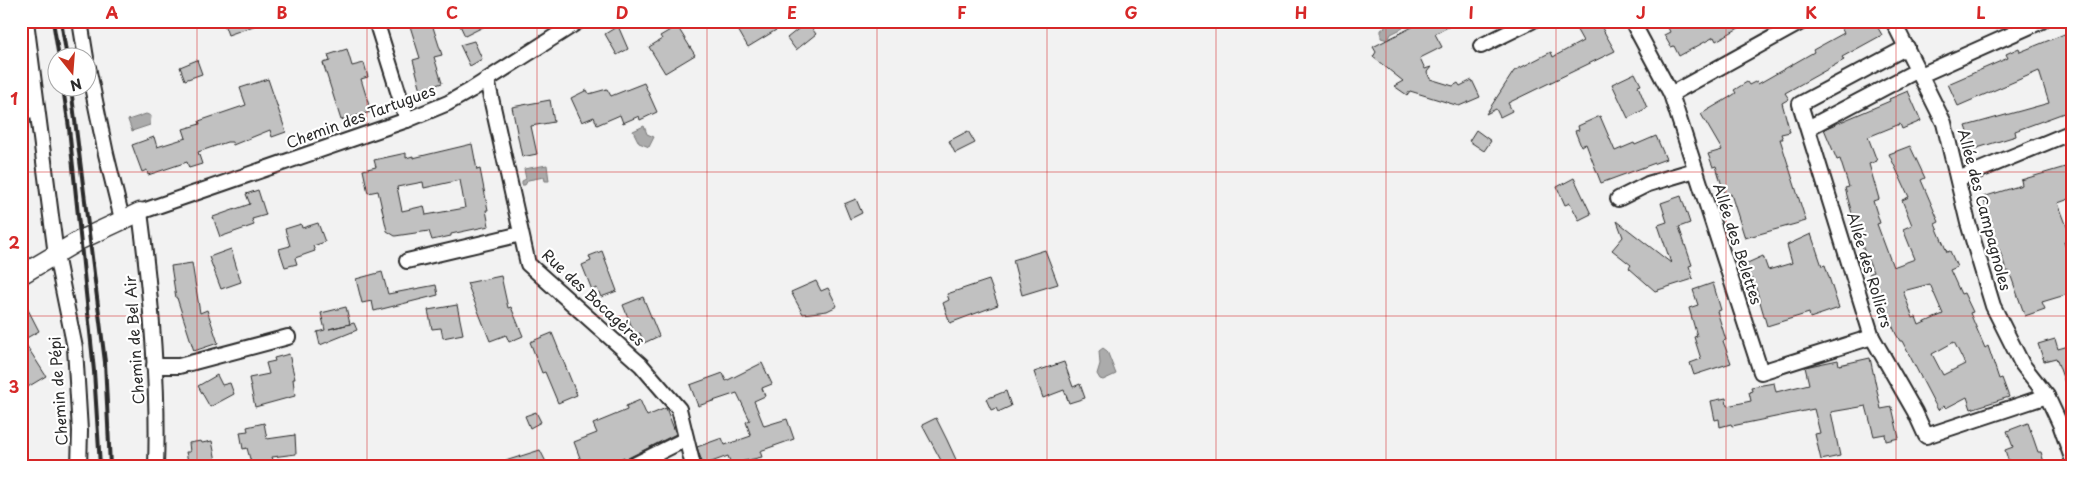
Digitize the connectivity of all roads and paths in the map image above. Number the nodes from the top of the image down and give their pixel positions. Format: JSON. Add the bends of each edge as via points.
{"nodes":[{"id":1,"x":26,"y":21,"type":"edge"},
{"id":2,"x":80,"y":21,"type":"edge"},
{"id":3,"x":376,"y":21,"type":"edge"},
{"id":4,"x":579,"y":21,"type":"edge"},
{"id":5,"x":1532,"y":21,"type":"edge"},
{"id":6,"x":1632,"y":21,"type":"edge"},
{"id":7,"x":1803,"y":21,"type":"edge"},
{"id":8,"x":1893,"y":21,"type":"edge"},
{"id":9,"x":2042,"y":21,"type":"edge"},
{"id":10,"x":1481,"y":46,"type":"dead end"},
{"id":11,"x":1907,"y":47,"type":"junction"},
{"id":12,"x":84,"y":48,"type":"edge"},
{"id":13,"x":1919,"y":73,"type":"junction"},
{"id":14,"x":487,"y":80,"type":"junction"},
{"id":15,"x":1671,"y":94,"type":"junction"},
{"id":16,"x":94,"y":98,"type":"edge"},
{"id":17,"x":36,"y":111,"type":"junction"},
{"id":18,"x":21,"y":118,"type":"edge"},
{"id":19,"x":407,"y":120,"type":"junction"},
{"id":20,"x":1808,"y":128,"type":"junction"},
{"id":21,"x":2072,"y":132,"type":"edge"},
{"id":22,"x":1695,"y":170,"type":"junction"},
{"id":23,"x":1958,"y":179,"type":"junction"},
{"id":24,"x":1618,"y":199,"type":"dead end"},
{"id":25,"x":140,"y":212,"type":"junction"},
{"id":26,"x":122,"y":219,"type":"junction"},
{"id":27,"x":521,"y":234,"type":"junction"},
{"id":28,"x":56,"y":255,"type":"junction"},
{"id":29,"x":407,"y":261,"type":"dead end"},
{"id":30,"x":21,"y":275,"type":"edge"},
{"id":31,"x":288,"y":337,"type":"dead end"},
{"id":32,"x":1872,"y":337,"type":"junction"},
{"id":33,"x":154,"y":366,"type":"junction"},
{"id":34,"x":2047,"y":396,"type":"junction"},
{"id":35,"x":686,"y":439,"type":"junction"},
{"id":36,"x":2072,"y":458,"type":"edge"},
{"id":37,"x":79,"y":466,"type":"edge"},
{"id":38,"x":156,"y":466,"type":"edge"},
{"id":39,"x":632,"y":466,"type":"edge"},
{"id":40,"x":693,"y":466,"type":"edge"}],
"edges":[{"from":1,"to":17,"type":"street","name":"Chemin de Pépi"},
{"from":2,"to":12,"type":"street"},
{"from":3,"to":19,"type":"street"},
{"from":4,"to":14,"type":"street","name":"Chemin des Tartugues"},
{"from":5,"to":10,"type":"street"},
{"from":6,"to":15,"type":"street","name":"Allée des Belettes"},
{"from":7,"to":15,"type":"street"},
{"from":8,"to":11,"type":"street","name":"Allée des Campagnoles"},
{"from":9,"to":13,"type":"street"},
{"from":11,"to":13,"type":"street","name":"Allée des Campagnoles"},
{"from":11,"to":20,"type":"street","name":"Allée des Rolliers","via":[[1800,104]]},
{"from":13,"to":20,"type":"street"},
{"from":13,"to":23,"type":"street","name":"Allée des Campagnoles","via":[[1944,123]]},
{"from":14,"to":19,"type":"street","name":"Chemin des Tartugues","via":[[448,103]]},
{"from":14,"to":27,"type":"street","name":"Rue des Bocagères"},
{"from":15,"to":22,"type":"street","name":"Allée des Belettes"},
{"from":16,"to":26,"type":"street"},
{"from":17,"to":18,"type":"lane"},
{"from":17,"to":28,"type":"street","name":"Chemin de Pépi"},
{"from":19,"to":25,"type":"street","name":"Chemin des Tartugues"},
{"from":20,"to":32,"type":"street","name":"Allée des Rolliers"},
{"from":21,"to":23,"type":"street"},
{"from":22,"to":24,"type":"street","via":[[1648,184]]},
{"from":22,"to":32,"type":"street","name":"Allée des Belettes","via":[[1761,372]]},
{"from":23,"to":34,"type":"street","name":"Allée des Campagnoles","via":[[1993,306],[2022,364]]},
{"from":25,"to":26,"type":"street"},
{"from":25,"to":33,"type":"street","name":"Chemin de Bel Air","via":[[151,300]]},
{"from":26,"to":28,"type":"street"},
{"from":27,"to":29,"type":"street"},
{"from":27,"to":35,"type":"street","name":"Rue des Bocagères","via":[[528,264],[640,364],[678,409]]},
{"from":28,"to":30,"type":"street"},
{"from":28,"to":37,"type":"street","name":"Chemin de Pépi","via":[[75,348]]},
{"from":31,"to":33,"type":"street","via":[[179,366]]},
{"from":32,"to":34,"type":"street","name":"Allée des Rolliers","via":[[1926,436]]},
{"from":33,"to":38,"type":"street","name":"Chemin de Bel Air"},
{"from":34,"to":36,"type":"street","name":"Allée des Campagnoles"},
{"from":35,"to":39,"type":"street"},
{"from":35,"to":40,"type":"street","name":"Rue des Bocagères"}]}
